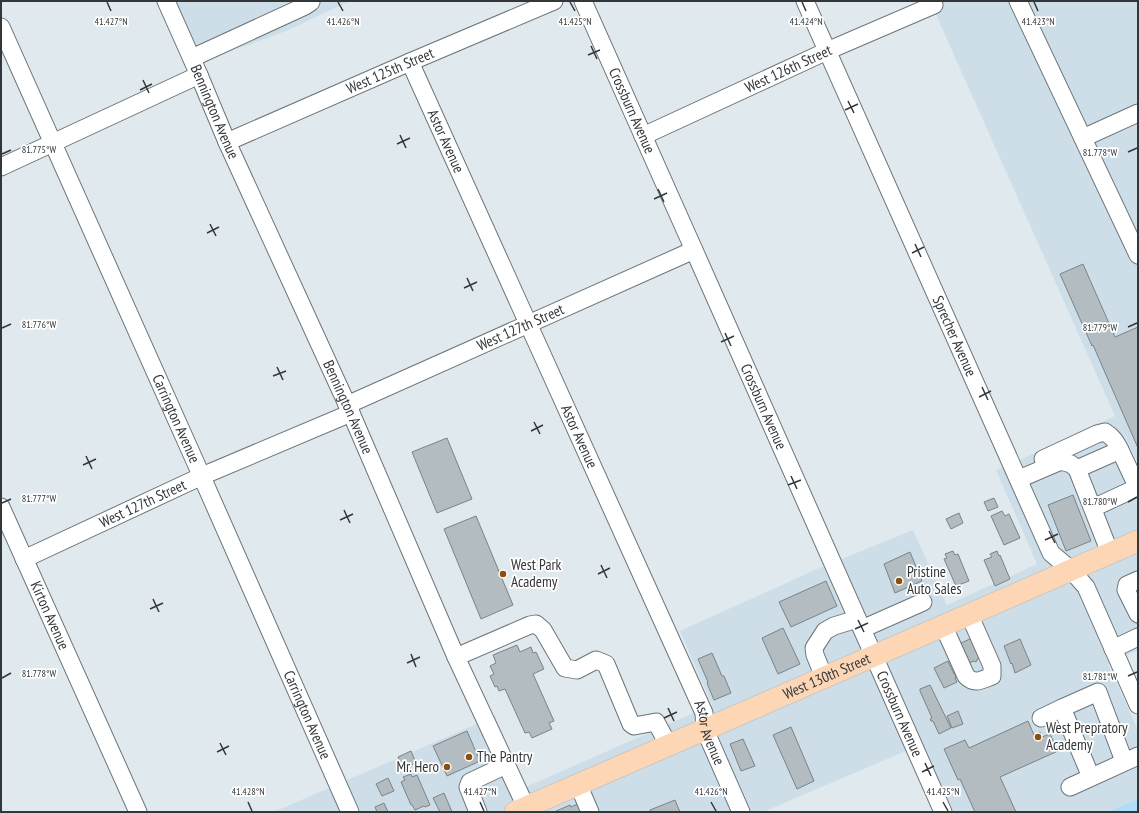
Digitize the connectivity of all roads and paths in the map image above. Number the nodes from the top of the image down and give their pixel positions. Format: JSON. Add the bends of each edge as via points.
{"nodes":[{"id":1,"x":166,"y":1,"type":"edge"},
{"id":2,"x":554,"y":1,"type":"edge"},
{"id":3,"x":583,"y":1,"type":"edge"},
{"id":4,"x":805,"y":1,"type":"edge"},
{"id":5,"x":1018,"y":1,"type":"edge"},
{"id":6,"x":311,"y":2,"type":"edge"},
{"id":7,"x":941,"y":2,"type":"edge"},
{"id":8,"x":1,"y":27,"type":"edge"},
{"id":9,"x":827,"y":51,"type":"junction"},
{"id":10,"x":192,"y":58,"type":"junction"},
{"id":11,"x":410,"y":62,"type":"junction"},
{"id":12,"x":199,"y":75,"type":"junction"},
{"id":13,"x":1138,"y":114,"type":"edge"},
{"id":14,"x":643,"y":136,"type":"junction"},
{"id":15,"x":1083,"y":138,"type":"junction"},
{"id":16,"x":227,"y":142,"type":"junction"},
{"id":17,"x":53,"y":143,"type":"junction"},
{"id":18,"x":1,"y":167,"type":"edge"},
{"id":19,"x":1137,"y":249,"type":"edge"},
{"id":20,"x":694,"y":250,"type":"junction"},
{"id":21,"x":528,"y":324,"type":"junction"},
{"id":22,"x":349,"y":409,"type":"junction"},
{"id":23,"x":1120,"y":450,"type":"junction"},
{"id":24,"x":1077,"y":469,"type":"junction"},
{"id":25,"x":202,"y":476,"type":"junction"},
{"id":26,"x":1017,"y":476,"type":"junction"},
{"id":27,"x":1,"y":507,"type":"edge"},
{"id":28,"x":1093,"y":508,"type":"junction"},
{"id":29,"x":1138,"y":541,"type":"edge"},
{"id":30,"x":1110,"y":553,"type":"junction"},
{"id":31,"x":24,"y":559,"type":"junction"},
{"id":32,"x":1071,"y":570,"type":"junction"},
{"id":33,"x":1138,"y":580,"type":"edge"},
{"id":34,"x":923,"y":602,"type":"dead end"},
{"id":35,"x":969,"y":614,"type":"junction"},
{"id":36,"x":1138,"y":614,"type":"edge"},
{"id":37,"x":860,"y":624,"type":"junction"},
{"id":38,"x":943,"y":625,"type":"junction"},
{"id":39,"x":1138,"y":637,"type":"edge"},
{"id":40,"x":1113,"y":649,"type":"junction"},
{"id":41,"x":873,"y":655,"type":"junction"},
{"id":42,"x":456,"y":657,"type":"junction"},
{"id":43,"x":824,"y":677,"type":"junction"},
{"id":44,"x":1138,"y":705,"type":"edge"},
{"id":45,"x":1062,"y":708,"type":"junction"},
{"id":46,"x":1041,"y":718,"type":"dead end"},
{"id":47,"x":705,"y":730,"type":"junction"},
{"id":48,"x":668,"y":746,"type":"junction"},
{"id":49,"x":1131,"y":758,"type":"edge"},
{"id":50,"x":506,"y":765,"type":"junction"},
{"id":51,"x":1091,"y":777,"type":"junction"},
{"id":52,"x":578,"y":784,"type":"junction"},
{"id":53,"x":1070,"y":787,"type":"dead end"},
{"id":54,"x":524,"y":810,"type":"edge"},
{"id":55,"x":138,"y":812,"type":"edge"},
{"id":56,"x":350,"y":812,"type":"edge"},
{"id":57,"x":478,"y":812,"type":"edge"},
{"id":58,"x":590,"y":812,"type":"edge"},
{"id":59,"x":741,"y":812,"type":"edge"},
{"id":60,"x":943,"y":812,"type":"edge"}],
"edges":[{"from":1,"to":10,"type":"street","name":"Bennington Avenue"},
{"from":2,"to":11,"type":"street","name":"West 125th Street"},
{"from":3,"to":14,"type":"street","name":"Crossburn Avenue"},
{"from":4,"to":9,"type":"street","name":"Sprecher Avenue"},
{"from":5,"to":15,"type":"street"},
{"from":6,"to":10,"type":"street"},
{"from":7,"to":9,"type":"street","name":"West 126th Street"},
{"from":8,"to":17,"type":"street","name":"Carrington Avenue"},
{"from":9,"to":14,"type":"street","name":"West 126th Street"},
{"from":9,"to":26,"type":"street","name":"Sprecher Avenue"},
{"from":10,"to":12,"type":"street","name":"Bennington Avenue"},
{"from":11,"to":16,"type":"street","name":"West 125th Street"},
{"from":11,"to":21,"type":"street","name":"Astor Avenue"},
{"from":12,"to":16,"type":"street","name":"Bennington Avenue"},
{"from":12,"to":17,"type":"street"},
{"from":13,"to":15,"type":"street"},
{"from":14,"to":20,"type":"street","name":"Crossburn Avenue"},
{"from":15,"to":19,"type":"street"},
{"from":16,"to":22,"type":"street","name":"Bennington Avenue"},
{"from":17,"to":18,"type":"street"},
{"from":17,"to":25,"type":"street","name":"Carrington Avenue"},
{"from":20,"to":21,"type":"street","name":"West 127th Street"},
{"from":20,"to":37,"type":"street","name":"Crossburn Avenue"},
{"from":21,"to":22,"type":"street","name":"West 127th Street"},
{"from":21,"to":47,"type":"street","name":"Astor Avenue","via":[[704,713]]},
{"from":22,"to":25,"type":"street","name":"West 127th Street"},
{"from":22,"to":42,"type":"street","name":"Bennington Avenue"},
{"from":23,"to":24,"type":"street"},
{"from":23,"to":26,"type":"street","via":[[1111,436],[1105,432],[1097,434]]},
{"from":23,"to":28,"type":"street","via":[[1135,482],[1134,489]]},
{"from":24,"to":26,"type":"street","via":[[1062,462]]},
{"from":24,"to":28,"type":"street"},
{"from":25,"to":31,"type":"street","name":"West 127th Street"},
{"from":25,"to":56,"type":"street","name":"Carrington Avenue"},
{"from":26,"to":32,"type":"street","name":"Sprecher Avenue","via":[[1051,553]]},
{"from":27,"to":31,"type":"street","name":"Kirton Avenue"},
{"from":28,"to":30,"type":"street"},
{"from":29,"to":30,"type":"main road","name":"West 130th Street"},
{"from":30,"to":32,"type":"main road","name":"West 130th Street"},
{"from":31,"to":55,"type":"street","name":"Kirton Avenue"},
{"from":32,"to":35,"type":"main road","name":"West 130th Street"},
{"from":32,"to":40,"type":"street","name":"Sprecher Avenue","via":[[1086,587]]},
{"from":33,"to":36,"type":"street","via":[[1127,585],[1126,590]]},
{"from":34,"to":37,"type":"street"},
{"from":35,"to":38,"type":"main road","name":"West 130th Street"},
{"from":35,"to":38,"type":"street","via":[[992,666],[992,676],[976,682],[966,676]]},
{"from":37,"to":41,"type":"street","name":"Crossburn Avenue"},
{"from":37,"to":43,"type":"street","via":[[834,626],[825,631],[814,648]]},
{"from":38,"to":41,"type":"main road","name":"West 130th Street"},
{"from":39,"to":40,"type":"street"},
{"from":40,"to":44,"type":"street","name":"Sprecher Avenue"},
{"from":41,"to":43,"type":"main road","name":"West 130th Street"},
{"from":41,"to":60,"type":"street","name":"Crossburn Avenue"},
{"from":42,"to":48,"type":"street","via":[[536,624],[543,630],[565,668],[577,670],[596,660],[606,664],[631,724],[634,726],[656,722]]},
{"from":42,"to":50,"type":"street","name":"Bennington Avenue"},
{"from":43,"to":47,"type":"main road","name":"West 130th Street"},
{"from":45,"to":46,"type":"street"},
{"from":45,"to":49,"type":"street","via":[[1098,692]]},
{"from":45,"to":51,"type":"street"},
{"from":47,"to":48,"type":"main road","name":"West 130th Street"},
{"from":47,"to":59,"type":"street","name":"Astor Avenue"},
{"from":48,"to":52,"type":"main road","name":"West 130th Street"},
{"from":49,"to":51,"type":"street"},
{"from":50,"to":54,"type":"street","name":"Bennington Avenue"},
{"from":50,"to":57,"type":"street","via":[[470,782],[468,787]]},
{"from":51,"to":53,"type":"street"},
{"from":52,"to":54,"type":"main road","name":"West 130th Street"},
{"from":52,"to":58,"type":"street"}]}
